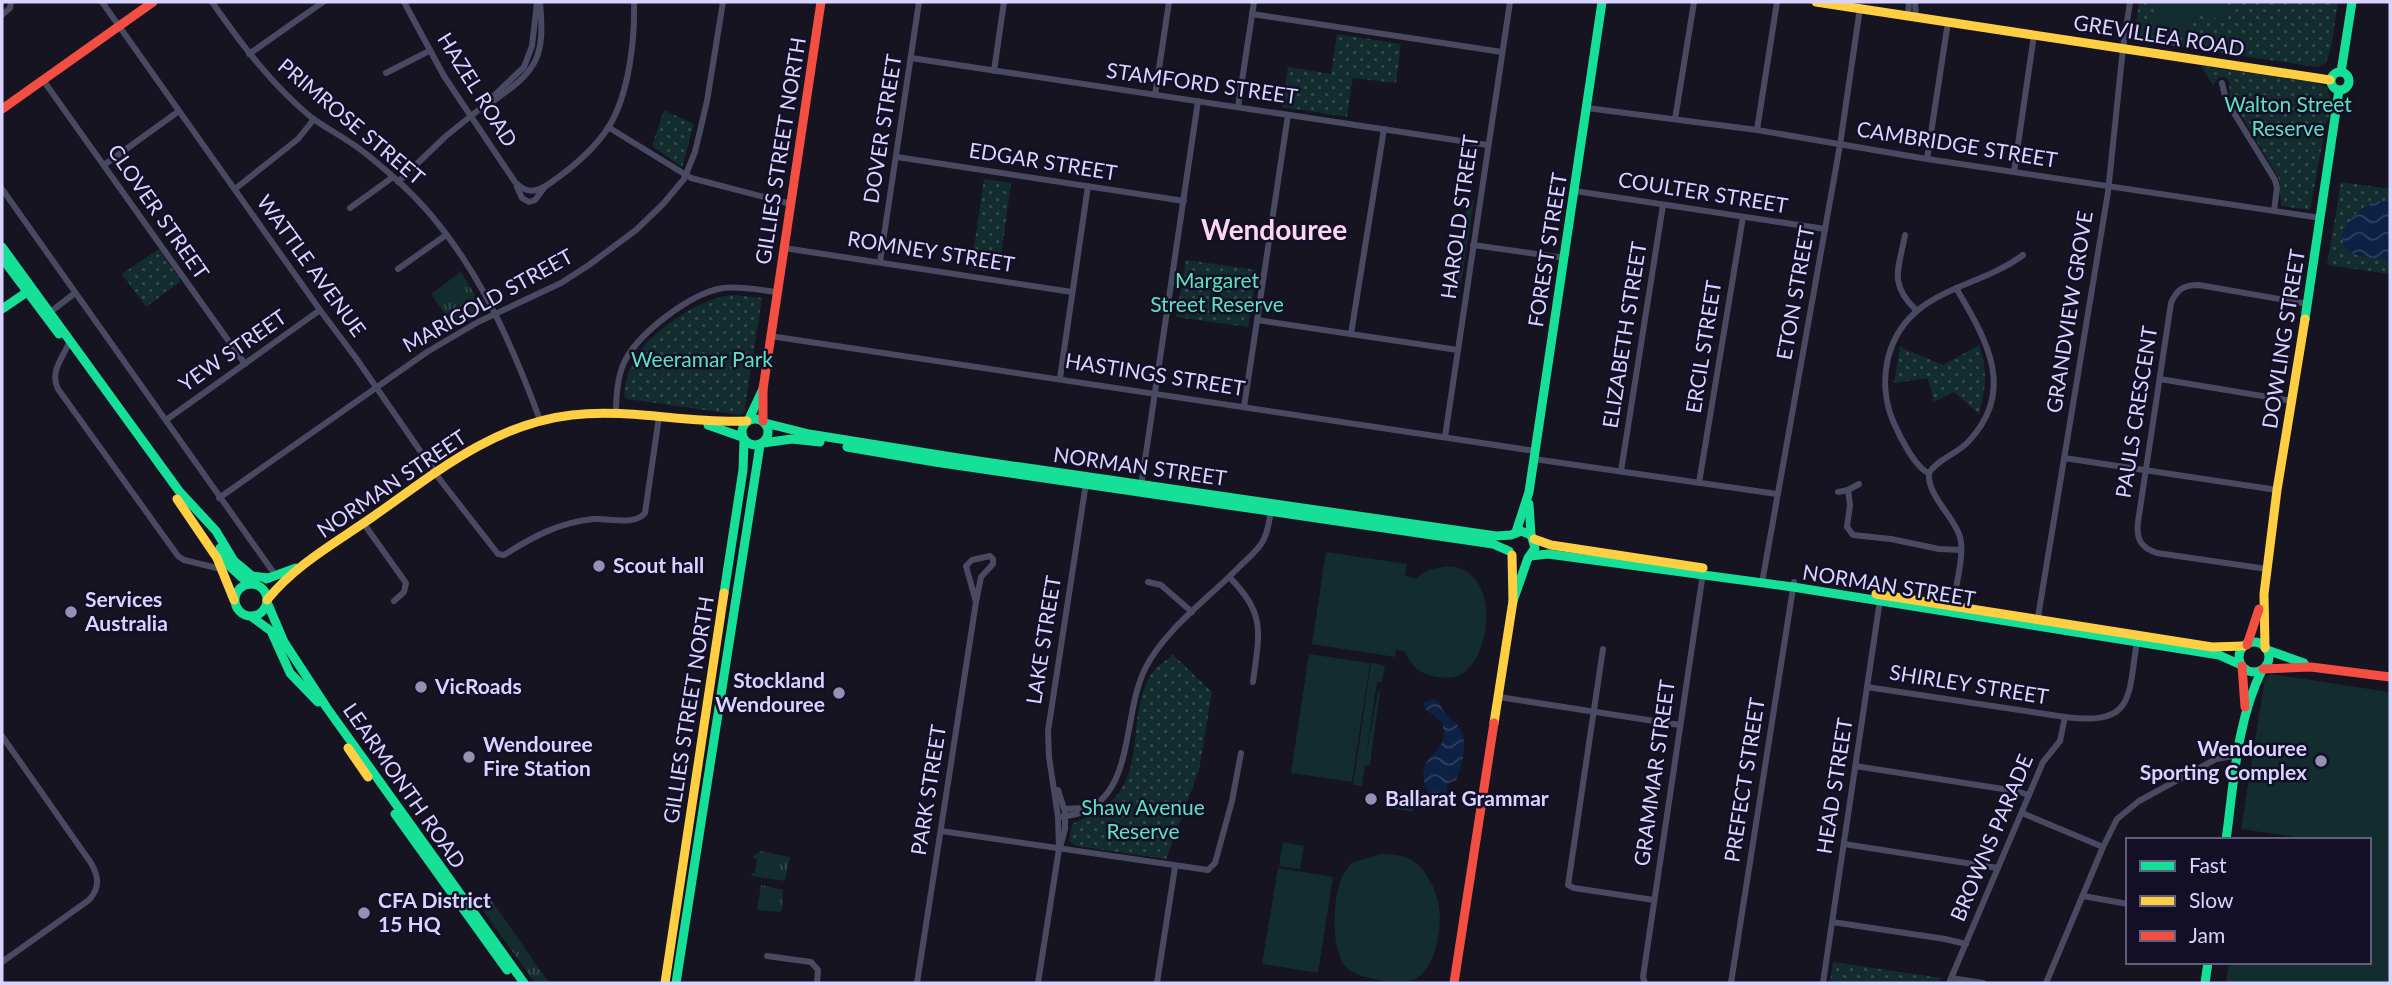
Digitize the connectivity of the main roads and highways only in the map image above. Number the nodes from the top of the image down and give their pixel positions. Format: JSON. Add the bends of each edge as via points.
{"nodes":[{"id":1,"x":153,"y":2,"type":"edge"},
{"id":2,"x":821,"y":2,"type":"edge"},
{"id":3,"x":1604,"y":2,"type":"edge"},
{"id":4,"x":1816,"y":2,"type":"edge"},
{"id":5,"x":2352,"y":2,"type":"edge"},
{"id":6,"x":2341,"y":72,"type":"junction"},
{"id":7,"x":2330,"y":80,"type":"junction"},
{"id":8,"x":2339,"y":90,"type":"junction"},
{"id":9,"x":2,"y":109,"type":"edge"},
{"id":10,"x":2,"y":247,"type":"edge"},
{"id":11,"x":2,"y":258,"type":"edge"},
{"id":12,"x":29,"y":291,"type":"junction"},
{"id":13,"x":2,"y":309,"type":"edge"},
{"id":14,"x":48,"y":314,"type":"junction"},
{"id":15,"x":763,"y":389,"type":"junction"},
{"id":16,"x":747,"y":421,"type":"junction"},
{"id":17,"x":764,"y":422,"type":"junction"},
{"id":18,"x":699,"y":423,"type":"junction"},
{"id":19,"x":743,"y":439,"type":"junction"},
{"id":20,"x":762,"y":444,"type":"junction"},
{"id":21,"x":970,"y":463,"type":"junction"},
{"id":22,"x":1529,"y":492,"type":"junction"},
{"id":23,"x":1271,"y":508,"type":"junction"},
{"id":24,"x":208,"y":523,"type":"junction"},
{"id":25,"x":1514,"y":534,"type":"junction"},
{"id":26,"x":1532,"y":537,"type":"junction"},
{"id":27,"x":1510,"y":553,"type":"junction"},
{"id":28,"x":1529,"y":557,"type":"junction"},
{"id":29,"x":311,"y":561,"type":"junction"},
{"id":30,"x":1703,"y":571,"type":"junction"},
{"id":31,"x":728,"y":574,"type":"junction"},
{"id":32,"x":739,"y":576,"type":"junction"},
{"id":33,"x":273,"y":577,"type":"junction"},
{"id":34,"x":250,"y":584,"type":"junction"},
{"id":35,"x":2263,"y":594,"type":"junction"},
{"id":36,"x":234,"y":600,"type":"junction"},
{"id":37,"x":267,"y":601,"type":"junction"},
{"id":38,"x":1513,"y":601,"type":"junction"},
{"id":39,"x":252,"y":617,"type":"junction"},
{"id":40,"x":2138,"y":639,"type":"junction"},
{"id":41,"x":2245,"y":646,"type":"junction"},
{"id":42,"x":2266,"y":649,"type":"junction"},
{"id":43,"x":2241,"y":666,"type":"junction"},
{"id":44,"x":2322,"y":667,"type":"junction"},
{"id":45,"x":2263,"y":669,"type":"junction"},
{"id":46,"x":2390,"y":677,"type":"edge"},
{"id":47,"x":2245,"y":716,"type":"junction"},
{"id":48,"x":695,"y":789,"type":"junction"},
{"id":49,"x":706,"y":790,"type":"junction"},
{"id":50,"x":2226,"y":838,"type":"edge"},
{"id":51,"x":452,"y":889,"type":"junction"},
{"id":52,"x":466,"y":909,"type":"junction"},
{"id":53,"x":2208,"y":964,"type":"edge"},
{"id":54,"x":516,"y":983,"type":"edge"},
{"id":55,"x":524,"y":983,"type":"edge"},
{"id":56,"x":665,"y":983,"type":"edge"},
{"id":57,"x":676,"y":983,"type":"edge"},
{"id":58,"x":1454,"y":983,"type":"edge"},
{"id":59,"x":2205,"y":983,"type":"edge"}],
"edges":[{"from":1,"to":9,"type":"main road"},
{"from":2,"to":15,"type":"main road","name":"GILLIES STREET NORTH"},
{"from":3,"to":22,"type":"main road","name":"FOREST STREET"},
{"from":4,"to":7,"type":"main road","name":"GREVILLEA ROAD"},
{"from":5,"to":6,"type":"main road"},
{"from":6,"to":7,"type":"main road"},
{"from":6,"to":8,"type":"main road","via":[[2349,82]]},
{"from":7,"to":8,"type":"main road"},
{"from":8,"to":35,"type":"main road","name":"DOWLING STREET"},
{"from":10,"to":12,"type":"main road"},
{"from":11,"to":12,"type":"main road"},
{"from":12,"to":13,"type":"main road"},
{"from":12,"to":14,"type":"main road"},
{"from":14,"to":24,"type":"main road","via":[[179,492]]},
{"from":14,"to":36,"type":"main road","via":[[197,527],[223,570]]},
{"from":15,"to":16,"type":"main road","name":"GILLIES STREET NORTH"},
{"from":15,"to":17,"type":"main road","name":"GILLIES STREET NORTH"},
{"from":16,"to":17,"type":"main road"},
{"from":16,"to":18,"type":"main road","name":"NORMAN STREET"},
{"from":16,"to":19,"type":"main road","via":[[741,429]]},
{"from":17,"to":20,"type":"main road","via":[[768,435]]},
{"from":17,"to":21,"type":"main road","name":"NORMAN STREET"},
{"from":18,"to":19,"type":"main road","name":"NORMAN STREET"},
{"from":18,"to":29,"type":"main road","name":"NORMAN STREET","via":[[616,413],[540,421],[479,445]]},
{"from":19,"to":20,"type":"main road","via":[[752,445]]},
{"from":19,"to":31,"type":"main road","name":"GILLIES STREET NORTH"},
{"from":20,"to":21,"type":"main road","name":"NORMAN STREET","via":[[815,441]]},
{"from":20,"to":32,"type":"main road","name":"GILLIES STREET NORTH"},
{"from":21,"to":23,"type":"main road","name":"NORMAN STREET"},
{"from":22,"to":25,"type":"main road","name":"FOREST STREET"},
{"from":22,"to":26,"type":"main road","name":"FOREST STREET"},
{"from":23,"to":25,"type":"main road","name":"NORMAN STREET","via":[[1496,536]]},
{"from":23,"to":27,"type":"main road","name":"NORMAN STREET","via":[[1493,544]]},
{"from":24,"to":33,"type":"main road","via":[[241,569],[257,578]]},
{"from":24,"to":34,"type":"main road","via":[[227,564]]},
{"from":25,"to":26,"type":"main road"},
{"from":25,"to":27,"type":"main road","via":[[1508,544]]},
{"from":26,"to":28,"type":"main road","via":[[1535,548]]},
{"from":26,"to":30,"type":"main road","name":"NORMAN STREET","via":[[1551,545]]},
{"from":27,"to":28,"type":"main road","via":[[1518,559]]},
{"from":27,"to":38,"type":"main road"},
{"from":28,"to":30,"type":"main road","name":"NORMAN STREET","via":[[1548,554]]},
{"from":28,"to":38,"type":"main road"},
{"from":29,"to":33,"type":"main road","name":"NORMAN STREET"},
{"from":29,"to":37,"type":"main road","name":"NORMAN STREET"},
{"from":30,"to":40,"type":"main road","name":"NORMAN STREET"},
{"from":31,"to":32,"type":"main road"},
{"from":31,"to":48,"type":"main road","name":"GILLIES STREET NORTH"},
{"from":32,"to":49,"type":"main road","name":"GILLIES STREET NORTH"},
{"from":33,"to":34,"type":"main road","name":"NORMAN STREET"},
{"from":34,"to":36,"type":"main road","via":[[239,590]]},
{"from":34,"to":37,"type":"main road","via":[[261,588]]},
{"from":35,"to":41,"type":"main road","name":"DOWLING STREET"},
{"from":35,"to":42,"type":"main road","name":"DOWLING STREET"},
{"from":36,"to":39,"type":"main road","via":[[240,613]]},
{"from":37,"to":39,"type":"main road","via":[[262,612]]},
{"from":37,"to":51,"type":"main road","name":"LEARMONTH ROAD","via":[[284,642]]},
{"from":38,"to":58,"type":"main road"},
{"from":39,"to":51,"type":"main road","name":"LEARMONTH ROAD","via":[[271,631],[290,673],[317,700]]},
{"from":40,"to":41,"type":"main road","name":"NORMAN STREET","via":[[2212,648]]},
{"from":40,"to":43,"type":"main road","name":"NORMAN STREET","via":[[2219,655]]},
{"from":41,"to":42,"type":"main road","name":"NORMAN STREET","via":[[2258,643]]},
{"from":41,"to":43,"type":"main road","via":[[2239,656]]},
{"from":42,"to":44,"type":"main road","name":"NORMAN STREET"},
{"from":42,"to":45,"type":"main road","via":[[2268,660]]},
{"from":43,"to":45,"type":"main road","name":"NORMAN STREET","via":[[2250,671]]},
{"from":43,"to":47,"type":"main road"},
{"from":44,"to":45,"type":"main road","name":"NORMAN STREET"},
{"from":44,"to":46,"type":"main road","name":"NORMAN STREET"},
{"from":45,"to":47,"type":"main road"},
{"from":47,"to":50,"type":"main road"},
{"from":48,"to":49,"type":"main road"},
{"from":48,"to":56,"type":"main road","name":"GILLIES STREET NORTH"},
{"from":49,"to":57,"type":"main road","name":"GILLIES STREET NORTH"},
{"from":51,"to":52,"type":"main road","name":"LEARMONTH ROAD"},
{"from":52,"to":54,"type":"main road","name":"LEARMONTH ROAD"},
{"from":52,"to":55,"type":"main road","name":"LEARMONTH ROAD"},
{"from":53,"to":59,"type":"main road"}]}
